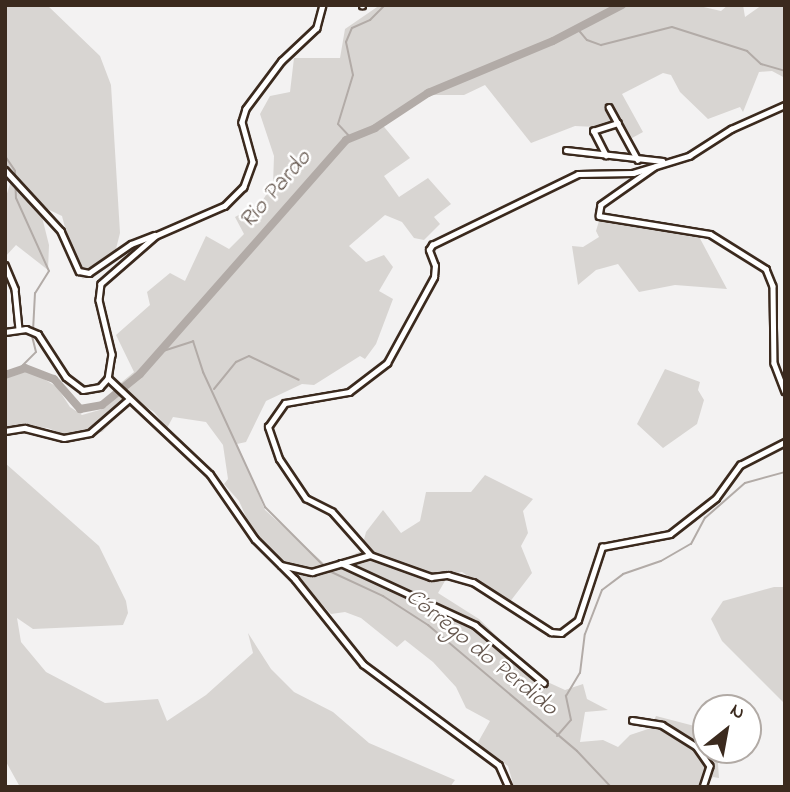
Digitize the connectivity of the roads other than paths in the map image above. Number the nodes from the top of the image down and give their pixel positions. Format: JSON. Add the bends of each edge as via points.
{"nodes":[{"id":1,"x":323,"y":5,"type":"edge"},
{"id":2,"x":785,"y":105,"type":"edge"},
{"id":3,"x":609,"y":107,"type":"dead end"},
{"id":4,"x":618,"y":123,"type":"junction"},
{"id":5,"x":566,"y":150,"type":"dead end"},
{"id":6,"x":606,"y":156,"type":"junction"},
{"id":7,"x":638,"y":160,"type":"junction"},
{"id":8,"x":666,"y":161,"type":"junction"},
{"id":9,"x":655,"y":166,"type":"junction"},
{"id":10,"x":5,"y":170,"type":"edge"},
{"id":11,"x":162,"y":232,"type":"junction"},
{"id":12,"x":5,"y":265,"type":"edge"},
{"id":13,"x":19,"y":329,"type":"junction"},
{"id":14,"x":5,"y":332,"type":"edge"},
{"id":15,"x":107,"y":378,"type":"junction"},
{"id":16,"x":785,"y":391,"type":"edge"},
{"id":17,"x":128,"y":400,"type":"junction"},
{"id":18,"x":5,"y":431,"type":"edge"},
{"id":19,"x":785,"y":442,"type":"edge"},
{"id":20,"x":370,"y":555,"type":"junction"},
{"id":21,"x":340,"y":563,"type":"junction"},
{"id":22,"x":281,"y":565,"type":"junction"},
{"id":23,"x":544,"y":683,"type":"dead end"},
{"id":24,"x":632,"y":720,"type":"dead end"},
{"id":25,"x":509,"y":787,"type":"edge"},
{"id":26,"x":703,"y":787,"type":"edge"}],
"edges":[{"from":1,"to":11,"type":"street","via":[[317,28],[282,61],[246,109],[242,122],[253,162],[244,187],[225,206]]},
{"from":2,"to":8,"type":"street","via":[[731,129],[689,156]]},
{"from":3,"to":4,"type":"street"},
{"from":4,"to":6,"type":"street","via":[[593,131]]},
{"from":4,"to":7,"type":"street"},
{"from":5,"to":6,"type":"street"},
{"from":6,"to":7,"type":"street"},
{"from":7,"to":8,"type":"street"},
{"from":8,"to":9,"type":"street"},
{"from":9,"to":16,"type":"street","via":[[601,205],[599,216],[710,234],[766,269],[773,286],[774,363]]},
{"from":9,"to":20,"type":"street","via":[[623,174],[578,174],[439,240],[429,250],[434,277],[387,363],[349,392],[298,398],[273,414],[269,435],[290,477],[306,499],[332,512]]},
{"from":10,"to":11,"type":"street","via":[[61,231],[76,268],[83,273],[138,240]]},
{"from":11,"to":15,"type":"street","via":[[99,289],[112,354]]},
{"from":12,"to":13,"type":"street","via":[[15,289]]},
{"from":13,"to":14,"type":"street"},
{"from":13,"to":15,"type":"street","via":[[38,334],[55,363],[77,386],[95,389]]},
{"from":15,"to":17,"type":"street"},
{"from":17,"to":18,"type":"street","via":[[90,433],[64,438],[17,427]]},
{"from":17,"to":22,"type":"street","via":[[210,474],[250,532]]},
{"from":19,"to":20,"type":"street","via":[[740,465],[716,498],[670,534],[602,547],[579,620],[561,633],[551,632],[473,582],[448,575],[431,577]]},
{"from":20,"to":21,"type":"street"},
{"from":21,"to":22,"type":"street","via":[[312,572]]},
{"from":21,"to":23,"type":"street","via":[[475,625]]},
{"from":22,"to":25,"type":"street","via":[[363,664],[483,751],[506,773]]},
{"from":24,"to":26,"type":"street","via":[[662,725],[696,746],[710,766]]}]}
